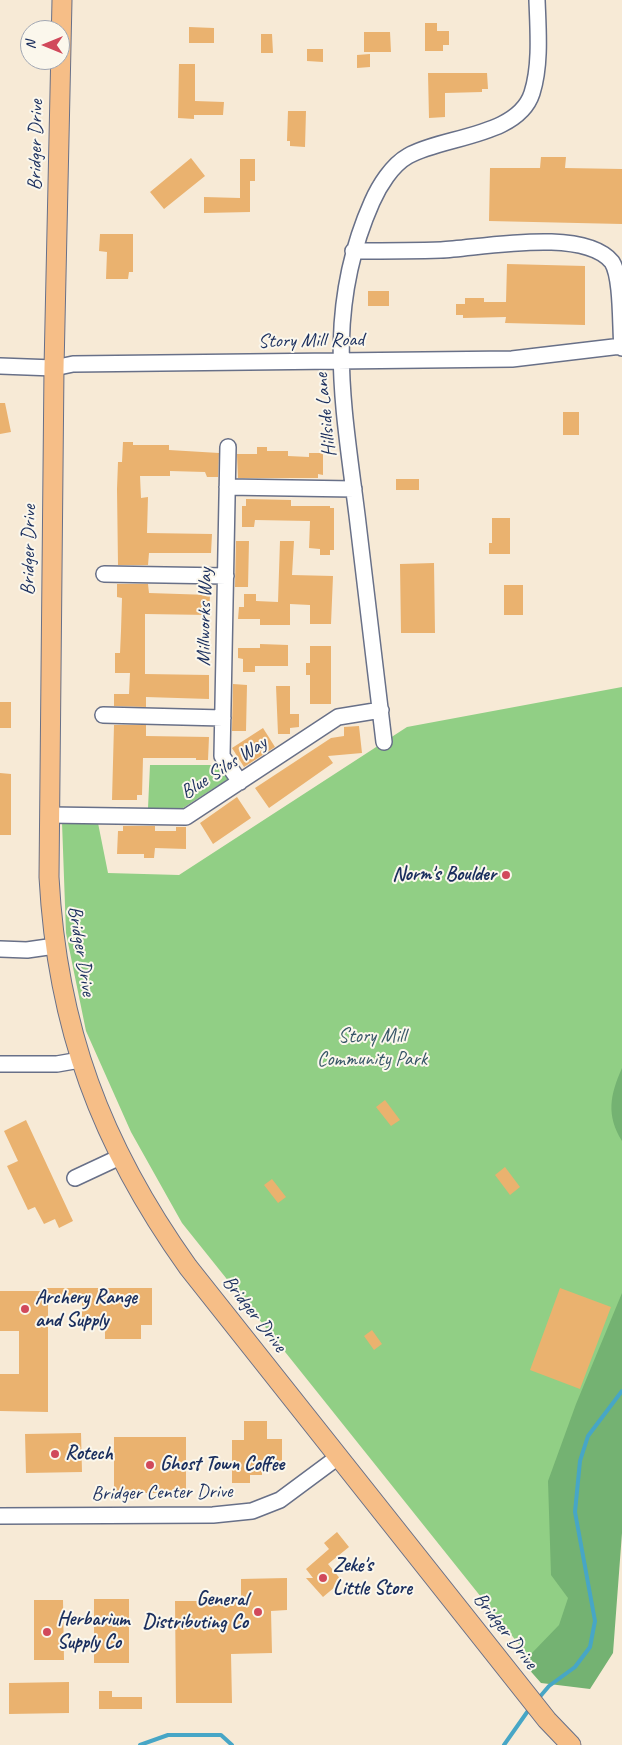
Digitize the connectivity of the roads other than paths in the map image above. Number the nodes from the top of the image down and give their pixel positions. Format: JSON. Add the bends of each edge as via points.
{"nodes":[{"id":1,"x":62,"y":0,"type":"edge"},
{"id":2,"x":537,"y":0,"type":"edge"},
{"id":3,"x":353,"y":251,"type":"junction"},
{"id":4,"x":622,"y":347,"type":"edge"},
{"id":5,"x":340,"y":360,"type":"junction"},
{"id":6,"x":0,"y":366,"type":"edge"},
{"id":7,"x":54,"y":368,"type":"junction"},
{"id":8,"x":228,"y":447,"type":"dead end"},
{"id":9,"x":227,"y":487,"type":"junction"},
{"id":10,"x":354,"y":489,"type":"junction"},
{"id":11,"x":104,"y":574,"type":"dead end"},
{"id":12,"x":226,"y":576,"type":"junction"},
{"id":13,"x":380,"y":710,"type":"junction"},
{"id":14,"x":103,"y":716,"type":"dead end"},
{"id":15,"x":223,"y":718,"type":"junction"},
{"id":16,"x":384,"y":742,"type":"dead end"},
{"id":17,"x":240,"y":782,"type":"junction"},
{"id":18,"x":49,"y":815,"type":"junction"},
{"id":19,"x":55,"y":946,"type":"junction"},
{"id":20,"x":0,"y":949,"type":"edge"},
{"id":21,"x":80,"y":1060,"type":"junction"},
{"id":22,"x":0,"y":1064,"type":"edge"},
{"id":23,"x":120,"y":1157,"type":"junction"},
{"id":24,"x":75,"y":1178,"type":"dead end"},
{"id":25,"x":338,"y":1457,"type":"junction"},
{"id":26,"x":0,"y":1516,"type":"edge"},
{"id":27,"x":571,"y":1745,"type":"edge"}],
"edges":[{"from":1,"to":7,"type":"main road","name":"Bridger Drive"},
{"from":2,"to":3,"type":"street","name":"Hillside Lane","via":[[536,73],[530,97],[520,112],[487,131],[428,146],[400,162],[378,190]]},
{"from":3,"to":4,"type":"street","via":[[441,250],[546,241],[592,249],[612,261],[619,276]]},
{"from":3,"to":5,"type":"street","name":"Hillside Lane","via":[[345,288]]},
{"from":4,"to":5,"type":"street","name":"Story Mill Road","via":[[512,359]]},
{"from":5,"to":7,"type":"street","name":"Story Mill Road","via":[[73,364]]},
{"from":5,"to":10,"type":"street","name":"Hillside Lane"},
{"from":6,"to":7,"type":"street","name":"Story Mill Road"},
{"from":7,"to":18,"type":"main road","name":"Bridger Drive"},
{"from":8,"to":9,"type":"street","name":"Millworks Way"},
{"from":9,"to":10,"type":"street"},
{"from":9,"to":12,"type":"street","name":"Millworks Way"},
{"from":10,"to":13,"type":"street","name":"Hillside Lane"},
{"from":11,"to":12,"type":"street"},
{"from":12,"to":15,"type":"street","name":"Millworks Way"},
{"from":13,"to":16,"type":"street","name":"Hillside Lane"},
{"from":13,"to":17,"type":"street","name":"Blue Silos Way","via":[[338,717]]},
{"from":14,"to":15,"type":"street"},
{"from":15,"to":17,"type":"street","name":"Millworks Way","via":[[222,756]]},
{"from":17,"to":18,"type":"street","name":"Blue Silos Way","via":[[186,817]]},
{"from":18,"to":19,"type":"main road","name":"Bridger Drive"},
{"from":19,"to":20,"type":"street"},
{"from":19,"to":21,"type":"main road","name":"Bridger Drive"},
{"from":21,"to":22,"type":"street","via":[[58,1064]]},
{"from":21,"to":23,"type":"main road","name":"Bridger Drive","via":[[98,1111]]},
{"from":23,"to":24,"type":"street"},
{"from":23,"to":25,"type":"main road","name":"Bridger Drive","via":[[150,1212],[188,1267]]},
{"from":25,"to":26,"type":"street","name":"Bridger Center Drive","via":[[280,1500],[252,1511],[213,1515]]},
{"from":25,"to":27,"type":"main road","name":"Bridger Drive","via":[[546,1720]]}]}
